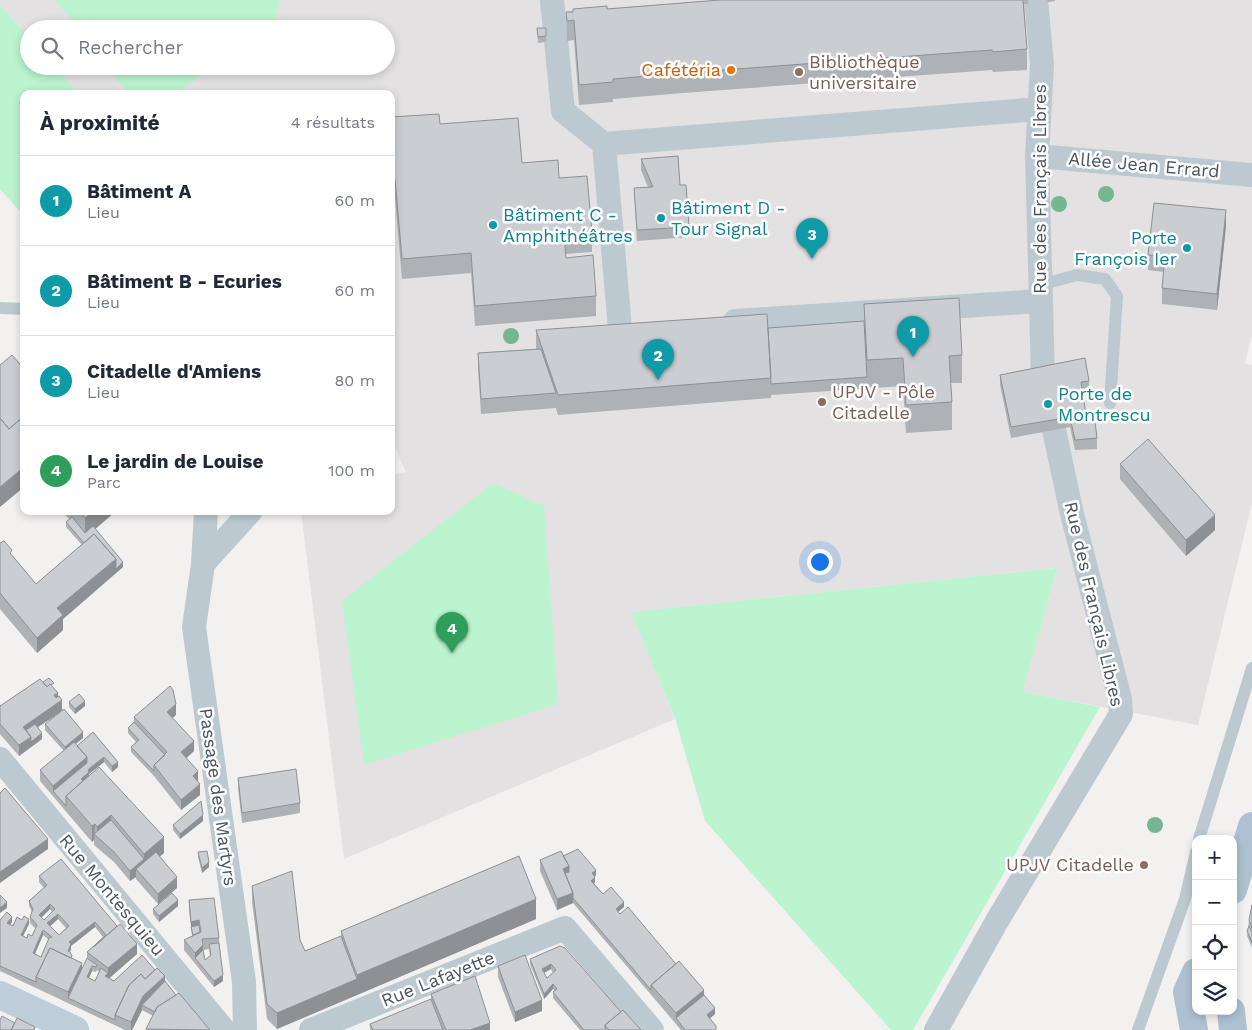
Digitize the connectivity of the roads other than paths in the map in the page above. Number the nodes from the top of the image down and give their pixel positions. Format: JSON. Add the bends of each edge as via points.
{"nodes":[{"id":1,"x":552,"y":0,"type":"edge"},
{"id":2,"x":1036,"y":0,"type":"edge"},
{"id":3,"x":1039,"y":109,"type":"junction"},
{"id":4,"x":604,"y":144,"type":"junction"},
{"id":5,"x":1037,"y":156,"type":"junction"},
{"id":6,"x":1252,"y":175,"type":"edge"},
{"id":7,"x":1040,"y":293,"type":"junction"},
{"id":8,"x":0,"y":308,"type":"edge"},
{"id":9,"x":20,"y":308,"type":"edge"},
{"id":10,"x":718,"y":322,"type":"edge"},
{"id":11,"x":620,"y":329,"type":"edge"},
{"id":12,"x":1043,"y":378,"type":"edge"},
{"id":13,"x":1110,"y":403,"type":"dead end"},
{"id":14,"x":1054,"y":430,"type":"edge"},
{"id":15,"x":206,"y":515,"type":"edge"},
{"id":16,"x":247,"y":515,"type":"edge"},
{"id":17,"x":203,"y":564,"type":"junction"},
{"id":18,"x":1252,"y":668,"type":"edge"},
{"id":19,"x":0,"y":759,"type":"edge"},
{"id":20,"x":1252,"y":826,"type":"edge"},
{"id":21,"x":1201,"y":835,"type":"edge"},
{"id":22,"x":1192,"y":869,"type":"edge"},
{"id":23,"x":1236,"y":880,"type":"edge"},
{"id":24,"x":1192,"y":981,"type":"edge"},
{"id":25,"x":0,"y":995,"type":"edge"},
{"id":26,"x":1231,"y":1015,"type":"edge"},
{"id":27,"x":75,"y":1030,"type":"edge"},
{"id":28,"x":224,"y":1030,"type":"edge"},
{"id":29,"x":245,"y":1030,"type":"edge"},
{"id":30,"x":311,"y":1030,"type":"edge"},
{"id":31,"x":652,"y":1030,"type":"edge"},
{"id":32,"x":936,"y":1030,"type":"edge"},
{"id":33,"x":1138,"y":1030,"type":"edge"},
{"id":34,"x":1194,"y":1030,"type":"edge"},
{"id":35,"x":1233,"y":1030,"type":"edge"}],
"edges":[{"from":1,"to":4,"type":"street","via":[[563,110]]},
{"from":2,"to":3,"type":"street","name":"Rue des Français Libres","via":[[1042,64]]},
{"from":3,"to":4,"type":"street"},
{"from":3,"to":5,"type":"street","name":"Rue des Français Libres"},
{"from":4,"to":11,"type":"street"},
{"from":5,"to":6,"type":"street","name":"Allée Jean Errard"},
{"from":5,"to":7,"type":"street","name":"Rue des Français Libres"},
{"from":7,"to":10,"type":"street"},
{"from":7,"to":12,"type":"street","name":"Rue des Français Libres"},
{"from":7,"to":13,"type":"lane","via":[[1077,275],[1105,279],[1116,296]]},
{"from":8,"to":9,"type":"lane"},
{"from":14,"to":32,"type":"street","name":"Rue des Français Libres","via":[[1121,714]]},
{"from":15,"to":17,"type":"street","name":"Passage des Martyrs"},
{"from":16,"to":17,"type":"street"},
{"from":17,"to":29,"type":"street","name":"Passage des Martyrs","via":[[194,627],[244,982]]},
{"from":18,"to":21,"type":"lane"},
{"from":19,"to":28,"type":"street","name":"Rue Montesquieu"},
{"from":20,"to":23,"type":"main road"},
{"from":22,"to":33,"type":"lane","via":[[1185,900]]},
{"from":24,"to":34,"type":"main road","via":[[1187,992]]},
{"from":25,"to":27,"type":"street"},
{"from":26,"to":35,"type":"main road"},
{"from":30,"to":31,"type":"street","name":"Rue Lafayette","via":[[565,928]]}]}
